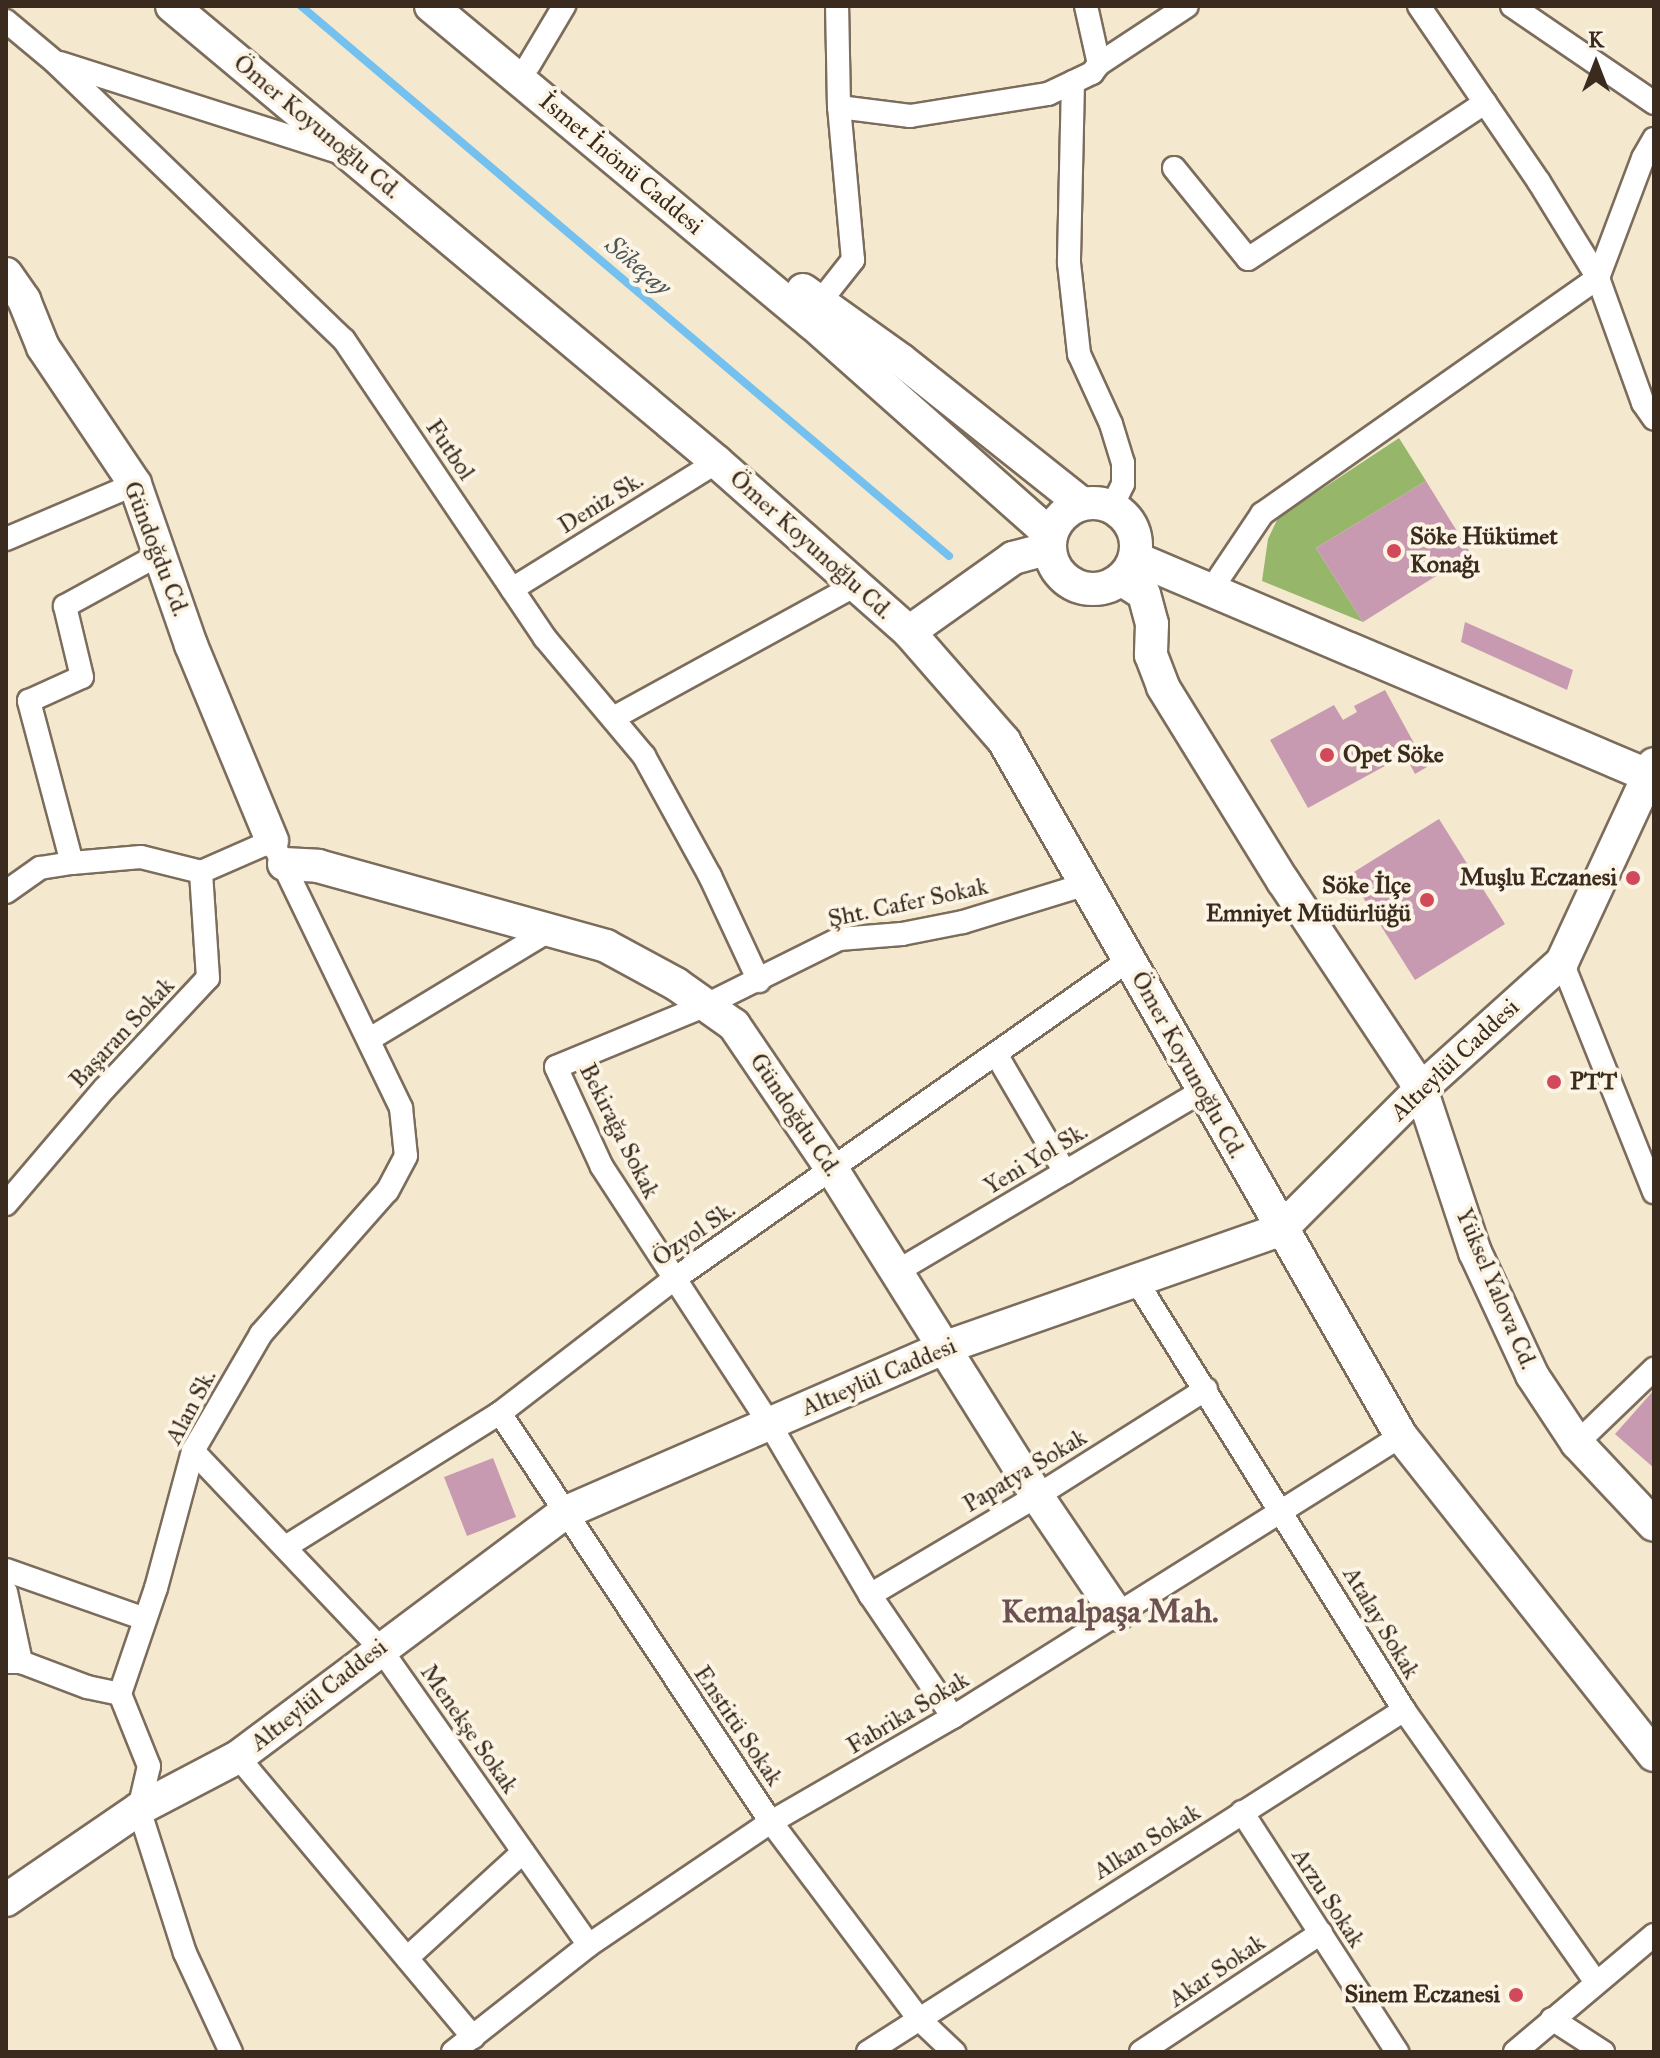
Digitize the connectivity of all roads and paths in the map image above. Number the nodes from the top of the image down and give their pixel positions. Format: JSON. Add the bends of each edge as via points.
{"nodes":[{"id":1,"x":172,"y":6,"type":"edge"},
{"id":2,"x":431,"y":6,"type":"edge"},
{"id":3,"x":457,"y":6,"type":"edge"},
{"id":4,"x":564,"y":6,"type":"edge"},
{"id":5,"x":837,"y":6,"type":"edge"},
{"id":6,"x":1086,"y":6,"type":"edge"},
{"id":7,"x":1187,"y":6,"type":"edge"},
{"id":8,"x":1419,"y":6,"type":"edge"},
{"id":9,"x":1512,"y":6,"type":"edge"},
{"id":10,"x":6,"y":21,"type":"edge"},
{"id":11,"x":55,"y":62,"type":"junction"},
{"id":12,"x":1099,"y":64,"type":"junction"},
{"id":13,"x":529,"y":65,"type":"junction"},
{"id":14,"x":1073,"y":82,"type":"junction"},
{"id":15,"x":1485,"y":103,"type":"junction"},
{"id":16,"x":1654,"y":103,"type":"edge"},
{"id":17,"x":839,"y":107,"type":"junction"},
{"id":18,"x":1654,"y":139,"type":"edge"},
{"id":19,"x":355,"y":157,"type":"junction"},
{"id":20,"x":1174,"y":168,"type":"dead end"},
{"id":21,"x":1598,"y":278,"type":"junction"},
{"id":22,"x":12,"y":294,"type":"edge"},
{"id":23,"x":816,"y":313,"type":"junction"},
{"id":24,"x":1654,"y":419,"type":"edge"},
{"id":25,"x":717,"y":462,"type":"junction"},
{"id":26,"x":135,"y":484,"type":"junction"},
{"id":27,"x":1097,"y":506,"type":"junction"},
{"id":28,"x":6,"y":539,"type":"edge"},
{"id":29,"x":1050,"y":542,"type":"junction"},
{"id":30,"x":160,"y":554,"type":"junction"},
{"id":31,"x":1128,"y":569,"type":"junction"},
{"id":32,"x":856,"y":585,"type":"junction"},
{"id":33,"x":512,"y":589,"type":"junction"},
{"id":34,"x":1211,"y":590,"type":"junction"},
{"id":35,"x":909,"y":632,"type":"junction"},
{"id":36,"x":613,"y":718,"type":"junction"},
{"id":37,"x":1652,"y":772,"type":"edge"},
{"id":38,"x":278,"y":853,"type":"junction"},
{"id":39,"x":72,"y":863,"type":"junction"},
{"id":40,"x":201,"y":872,"type":"junction"},
{"id":41,"x":1083,"y":885,"type":"junction"},
{"id":42,"x":6,"y":892,"type":"edge"},
{"id":43,"x":550,"y":930,"type":"junction"},
{"id":44,"x":1129,"y":960,"type":"junction"},
{"id":45,"x":1562,"y":962,"type":"junction"},
{"id":46,"x":759,"y":981,"type":"junction"},
{"id":47,"x":704,"y":1006,"type":"junction"},
{"id":48,"x":370,"y":1039,"type":"junction"},
{"id":49,"x":996,"y":1054,"type":"junction"},
{"id":50,"x":1421,"y":1089,"type":"junction"},
{"id":51,"x":1202,"y":1091,"type":"junction"},
{"id":52,"x":832,"y":1169,"type":"junction"},
{"id":53,"x":1065,"y":1172,"type":"junction"},
{"id":54,"x":1654,"y":1192,"type":"edge"},
{"id":55,"x":6,"y":1204,"type":"edge"},
{"id":56,"x":1280,"y":1230,"type":"junction"},
{"id":57,"x":896,"y":1272,"type":"junction"},
{"id":58,"x":673,"y":1280,"type":"junction"},
{"id":59,"x":1137,"y":1282,"type":"junction"},
{"id":60,"x":943,"y":1348,"type":"junction"},
{"id":61,"x":1654,"y":1369,"type":"edge"},
{"id":62,"x":1206,"y":1389,"type":"junction"},
{"id":63,"x":500,"y":1413,"type":"junction"},
{"id":64,"x":769,"y":1423,"type":"junction"},
{"id":65,"x":1401,"y":1436,"type":"junction"},
{"id":66,"x":1577,"y":1443,"type":"junction"},
{"id":67,"x":193,"y":1451,"type":"junction"},
{"id":68,"x":1037,"y":1496,"type":"junction"},
{"id":69,"x":1282,"y":1511,"type":"junction"},
{"id":70,"x":564,"y":1513,"type":"junction"},
{"id":71,"x":1654,"y":1525,"type":"edge"},
{"id":72,"x":287,"y":1546,"type":"junction"},
{"id":73,"x":6,"y":1570,"type":"edge"},
{"id":74,"x":6,"y":1592,"type":"edge"},
{"id":75,"x":870,"y":1595,"type":"junction"},
{"id":76,"x":1117,"y":1614,"type":"junction"},
{"id":77,"x":145,"y":1619,"type":"junction"},
{"id":78,"x":380,"y":1648,"type":"junction"},
{"id":79,"x":14,"y":1662,"type":"edge"},
{"id":80,"x":120,"y":1694,"type":"junction"},
{"id":81,"x":1404,"y":1710,"type":"junction"},
{"id":82,"x":953,"y":1717,"type":"junction"},
{"id":83,"x":1654,"y":1755,"type":"edge"},
{"id":84,"x":238,"y":1757,"type":"junction"},
{"id":85,"x":139,"y":1809,"type":"junction"},
{"id":86,"x":1242,"y":1812,"type":"junction"},
{"id":87,"x":771,"y":1822,"type":"junction"},
{"id":88,"x":523,"y":1852,"type":"junction"},
{"id":89,"x":6,"y":1900,"type":"edge"},
{"id":90,"x":1321,"y":1933,"type":"junction"},
{"id":91,"x":1654,"y":1935,"type":"edge"},
{"id":92,"x":589,"y":1945,"type":"junction"},
{"id":93,"x":407,"y":1958,"type":"junction"},
{"id":94,"x":1596,"y":1982,"type":"junction"},
{"id":95,"x":918,"y":2018,"type":"junction"},
{"id":96,"x":1552,"y":2019,"type":"junction"},
{"id":97,"x":473,"y":2037,"type":"junction"},
{"id":98,"x":231,"y":2052,"type":"edge"},
{"id":99,"x":453,"y":2052,"type":"edge"},
{"id":100,"x":868,"y":2052,"type":"edge"},
{"id":101,"x":954,"y":2052,"type":"edge"},
{"id":102,"x":1141,"y":2052,"type":"edge"},
{"id":103,"x":1397,"y":2052,"type":"edge"},
{"id":104,"x":1515,"y":2052,"type":"edge"},
{"id":105,"x":1603,"y":2052,"type":"edge"}],
"edges":[{"from":1,"to":19,"type":"main road","name":"Ömer Koyunoğlu Cd."},
{"from":2,"to":23,"type":"main road","name":"İsmet İnönü Caddesi"},
{"from":3,"to":13,"type":"main road"},
{"from":4,"to":13,"type":"street"},
{"from":5,"to":17,"type":"street"},
{"from":6,"to":12,"type":"street"},
{"from":7,"to":12,"type":"street"},
{"from":8,"to":15,"type":"street"},
{"from":9,"to":16,"type":"street"},
{"from":10,"to":11,"type":"street","name":"Futbol"},
{"from":11,"to":19,"type":"street"},
{"from":11,"to":33,"type":"street","name":"Futbol","via":[[344,340]]},
{"from":12,"to":14,"type":"street"},
{"from":13,"to":23,"type":"main road"},
{"from":14,"to":17,"type":"street","via":[[1048,94],[910,116]]},
{"from":14,"to":27,"type":"street","via":[[1069,263],[1079,354],[1123,463],[1123,484]]},
{"from":15,"to":20,"type":"street","via":[[1248,259]]},
{"from":15,"to":21,"type":"street"},
{"from":17,"to":23,"type":"street","via":[[853,260]]},
{"from":18,"to":21,"type":"street"},
{"from":19,"to":25,"type":"main road","name":"Ömer Koyunoğlu Cd."},
{"from":21,"to":24,"type":"street","via":[[1643,403]]},
{"from":21,"to":34,"type":"street","via":[[1262,514]]},
{"from":22,"to":26,"type":"main road","name":"Gündoğdu Cd."},
{"from":23,"to":27,"type":"main road","via":[[901,360]]},
{"from":23,"to":29,"type":"main road"},
{"from":25,"to":32,"type":"main road","name":"Ömer Koyunoğlu Cd."},
{"from":25,"to":33,"type":"street","name":"Deniz Sk."},
{"from":26,"to":28,"type":"street"},
{"from":26,"to":30,"type":"main road","name":"Gündoğdu Cd."},
{"from":27,"to":29,"type":"main road","via":[[1063,515]]},
{"from":27,"to":31,"type":"main road","via":[[1133,529]]},
{"from":29,"to":31,"type":"main road","via":[[1052,562],[1070,583],[1096,589]]},
{"from":29,"to":35,"type":"main road","via":[[1013,558]]},
{"from":30,"to":38,"type":"main road","name":"Gündoğdu Cd.","via":[[191,645]]},
{"from":30,"to":39,"type":"street","via":[[65,606],[82,677],[29,701]]},
{"from":31,"to":34,"type":"main road"},
{"from":31,"to":50,"type":"main road","name":"Yüksel Yalova Cd.","via":[[1144,594],[1152,624],[1151,655],[1163,687]]},
{"from":32,"to":35,"type":"main road","name":"Ömer Koyunoğlu Cd."},
{"from":32,"to":36,"type":"street"},
{"from":33,"to":36,"type":"street","name":"Futbol","via":[[545,638]]},
{"from":34,"to":37,"type":"main road"},
{"from":35,"to":41,"type":"main road","name":"Ömer Koyunoğlu Cd.","via":[[1004,741]]},
{"from":36,"to":46,"type":"street","name":"Futbol","via":[[644,756],[710,876]]},
{"from":37,"to":45,"type":"main road","name":"Altıeylül Caddesi"},
{"from":38,"to":40,"type":"street"},
{"from":38,"to":43,"type":"main road","name":"Gündoğdu Cd."},
{"from":38,"to":48,"type":"street","name":"Alan Sk."},
{"from":39,"to":40,"type":"street","via":[[141,857]]},
{"from":39,"to":42,"type":"street","via":[[40,868]]},
{"from":40,"to":55,"type":"street","name":"Başaran Sokak","via":[[208,978]]},
{"from":41,"to":44,"type":"main road","name":"Ömer Koyunoğlu Cd."},
{"from":41,"to":46,"type":"street","name":"Şht. Cafer Sokak","via":[[963,922],[839,939]]},
{"from":43,"to":47,"type":"main road","name":"Gündoğdu Cd.","via":[[606,946],[676,984]]},
{"from":43,"to":48,"type":"street"},
{"from":44,"to":49,"type":"street","name":"Özyol Sk."},
{"from":44,"to":51,"type":"main road","name":"Ömer Koyunoğlu Cd."},
{"from":45,"to":50,"type":"main road","name":"Altıeylül Caddesi"},
{"from":45,"to":54,"type":"street"},
{"from":46,"to":47,"type":"street","name":"Şht. Cafer Sokak"},
{"from":47,"to":52,"type":"main road","name":"Gündoğdu Cd.","via":[[734,1025]]},
{"from":47,"to":58,"type":"street","name":"Bekirağa Sokak","via":[[556,1067],[602,1167]]},
{"from":48,"to":67,"type":"street","name":"Alan Sk.","via":[[401,1108],[406,1156],[387,1191],[352,1235],[261,1334]]},
{"from":49,"to":52,"type":"street","name":"Özyol Sk."},
{"from":49,"to":53,"type":"street"},
{"from":50,"to":56,"type":"main road","name":"Altıeylül Caddesi"},
{"from":50,"to":66,"type":"main road","name":"Yüksel Yalova Cd.","via":[[1475,1252],[1532,1375]]},
{"from":51,"to":53,"type":"street","name":"Yeni Yol Sk."},
{"from":51,"to":56,"type":"main road","name":"Ömer Koyunoğlu Cd."},
{"from":52,"to":57,"type":"main road","name":"Gündoğdu Cd."},
{"from":52,"to":58,"type":"street","name":"Özyol Sk."},
{"from":53,"to":57,"type":"street","name":"Yeni Yol Sk."},
{"from":56,"to":59,"type":"main road","name":"Altıeylül Caddesi"},
{"from":56,"to":65,"type":"main road","name":"Ömer Koyunoğlu Cd."},
{"from":57,"to":60,"type":"main road","name":"Gündoğdu Cd."},
{"from":58,"to":63,"type":"street","name":"Özyol Sk."},
{"from":58,"to":64,"type":"street","name":"Bekirağa Sokak"},
{"from":59,"to":60,"type":"main road","name":"Altıeylül Caddesi"},
{"from":59,"to":62,"type":"street","name":"Atalay Sokak"},
{"from":60,"to":64,"type":"main road","name":"Altıeylül Caddesi"},
{"from":60,"to":68,"type":"main road","name":"Gündoğdu Cd."},
{"from":61,"to":66,"type":"street"},
{"from":62,"to":68,"type":"street","name":"Papatya Sokak"},
{"from":62,"to":69,"type":"street","name":"Atalay Sokak"},
{"from":63,"to":70,"type":"street","name":"Enstitü Sokak"},
{"from":63,"to":72,"type":"street","name":"Özyol Sk."},
{"from":64,"to":70,"type":"main road","name":"Altıeylül Caddesi"},
{"from":64,"to":75,"type":"street","name":"Bekirağa Sokak"},
{"from":65,"to":69,"type":"street","name":"Fabrika Sokak"},
{"from":65,"to":83,"type":"main road","name":"Ömer Koyunoğlu Cd."},
{"from":66,"to":71,"type":"main road","name":"Yüksel Yalova Cd."},
{"from":67,"to":72,"type":"street","name":"Menekşe Sokak"},
{"from":67,"to":77,"type":"street","name":"Alan Sk."},
{"from":68,"to":75,"type":"street","name":"Papatya Sokak"},
{"from":68,"to":76,"type":"main road","name":"Gündoğdu Cd."},
{"from":69,"to":76,"type":"street","name":"Fabrika Sokak"},
{"from":69,"to":81,"type":"street","name":"Atalay Sokak"},
{"from":70,"to":78,"type":"main road","name":"Altıeylül Caddesi"},
{"from":70,"to":87,"type":"street","name":"Enstitü Sokak"},
{"from":72,"to":78,"type":"street","name":"Menekşe Sokak"},
{"from":73,"to":77,"type":"street"},
{"from":74,"to":79,"type":"street"},
{"from":75,"to":82,"type":"street","name":"Bekirağa Sokak"},
{"from":76,"to":82,"type":"street","name":"Fabrika Sokak"},
{"from":77,"to":80,"type":"street","name":"Alan Sk."},
{"from":78,"to":84,"type":"main road","name":"Altıeylül Caddesi"},
{"from":78,"to":88,"type":"street","name":"Menekşe Sokak"},
{"from":79,"to":80,"type":"street"},
{"from":80,"to":85,"type":"street","via":[[149,1766]]},
{"from":81,"to":86,"type":"street","name":"Alkan Sokak"},
{"from":81,"to":94,"type":"street","name":"Atalay Sokak"},
{"from":82,"to":87,"type":"street","name":"Fabrika Sokak"},
{"from":84,"to":85,"type":"main road","name":"Altıeylül Caddesi"},
{"from":84,"to":93,"type":"street"},
{"from":85,"to":89,"type":"main road","name":"Altıeylül Caddesi"},
{"from":85,"to":98,"type":"street","via":[[185,1953]]},
{"from":86,"to":90,"type":"street","name":"Arzu Sokak"},
{"from":86,"to":95,"type":"street","name":"Alkan Sokak"},
{"from":87,"to":92,"type":"street","name":"Fabrika Sokak"},
{"from":87,"to":95,"type":"street","name":"Enstitü Sokak"},
{"from":88,"to":92,"type":"street","name":"Menekşe Sokak"},
{"from":88,"to":93,"type":"street"},
{"from":90,"to":102,"type":"street","name":"Akar Sokak"},
{"from":90,"to":103,"type":"street","name":"Arzu Sokak"},
{"from":91,"to":94,"type":"street"},
{"from":92,"to":97,"type":"street","name":"Fabrika Sokak"},
{"from":93,"to":97,"type":"street"},
{"from":94,"to":96,"type":"street"},
{"from":95,"to":100,"type":"street","name":"Alkan Sokak"},
{"from":95,"to":101,"type":"street","name":"Enstitü Sokak"},
{"from":96,"to":104,"type":"street"},
{"from":96,"to":105,"type":"street"},
{"from":97,"to":99,"type":"street","name":"Fabrika Sokak"}]}
